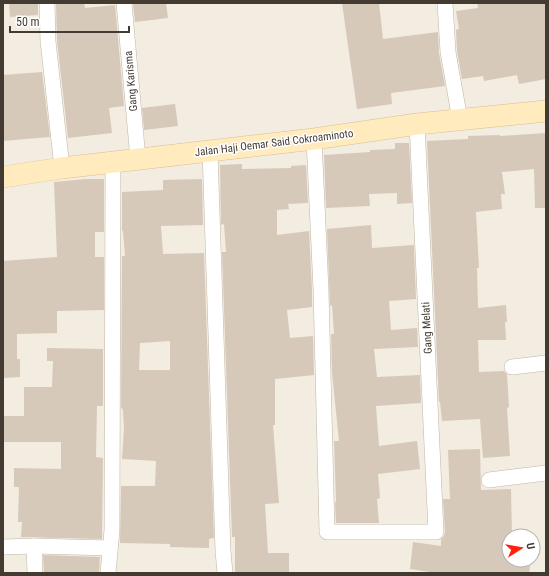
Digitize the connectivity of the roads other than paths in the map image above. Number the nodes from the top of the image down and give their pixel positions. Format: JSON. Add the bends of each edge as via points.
{"nodes":[{"id":1,"x":47,"y":3,"type":"edge"},
{"id":2,"x":124,"y":3,"type":"edge"},
{"id":3,"x":445,"y":3,"type":"edge"},
{"id":4,"x":546,"y":111,"type":"edge"},
{"id":5,"x":460,"y":120,"type":"junction"},
{"id":6,"x":417,"y":124,"type":"junction"},
{"id":7,"x":314,"y":138,"type":"junction"},
{"id":8,"x":210,"y":150,"type":"junction"},
{"id":9,"x":138,"y":159,"type":"junction"},
{"id":10,"x":113,"y":162,"type":"junction"},
{"id":11,"x":62,"y":168,"type":"junction"},
{"id":12,"x":3,"y":177,"type":"edge"},
{"id":13,"x":546,"y":363,"type":"edge"},
{"id":14,"x":512,"y":366,"type":"dead end"},
{"id":15,"x":546,"y":473,"type":"edge"},
{"id":16,"x":489,"y":480,"type":"dead end"},
{"id":17,"x":34,"y":546,"type":"junction"},
{"id":18,"x":3,"y":547,"type":"edge"},
{"id":19,"x":110,"y":548,"type":"junction"},
{"id":20,"x":35,"y":573,"type":"edge"},
{"id":21,"x":108,"y":573,"type":"edge"},
{"id":22,"x":225,"y":573,"type":"edge"}],
"edges":[{"from":1,"to":11,"type":"street","via":[[48,41]]},
{"from":2,"to":9,"type":"street","name":"Gang Karisma"},
{"from":3,"to":5,"type":"street","via":[[448,52]]},
{"from":4,"to":5,"type":"main road","name":"Jalan Haji Oemar Said Cokroaminoto"},
{"from":5,"to":6,"type":"main road","name":"Jalan Haji Oemar Said Cokroaminoto"},
{"from":6,"to":7,"type":"main road","name":"Jalan Haji Oemar Said Cokroaminoto"},
{"from":6,"to":7,"type":"street","name":"Gang Melati","via":[[436,532],[327,532]]},
{"from":7,"to":8,"type":"main road","name":"Jalan Haji Oemar Said Cokroaminoto"},
{"from":8,"to":9,"type":"main road","name":"Jalan Haji Oemar Said Cokroaminoto"},
{"from":8,"to":22,"type":"street"},
{"from":9,"to":10,"type":"main road","name":"Jalan Haji Oemar Said Cokroaminoto"},
{"from":10,"to":11,"type":"main road","name":"Jalan Haji Oemar Said Cokroaminoto"},
{"from":10,"to":19,"type":"street"},
{"from":11,"to":12,"type":"main road","name":"Jalan Haji Oemar Said Cokroaminoto"},
{"from":13,"to":14,"type":"street"},
{"from":15,"to":16,"type":"street"},
{"from":17,"to":18,"type":"street"},
{"from":17,"to":19,"type":"street"},
{"from":17,"to":20,"type":"street"},
{"from":19,"to":21,"type":"street"}]}
